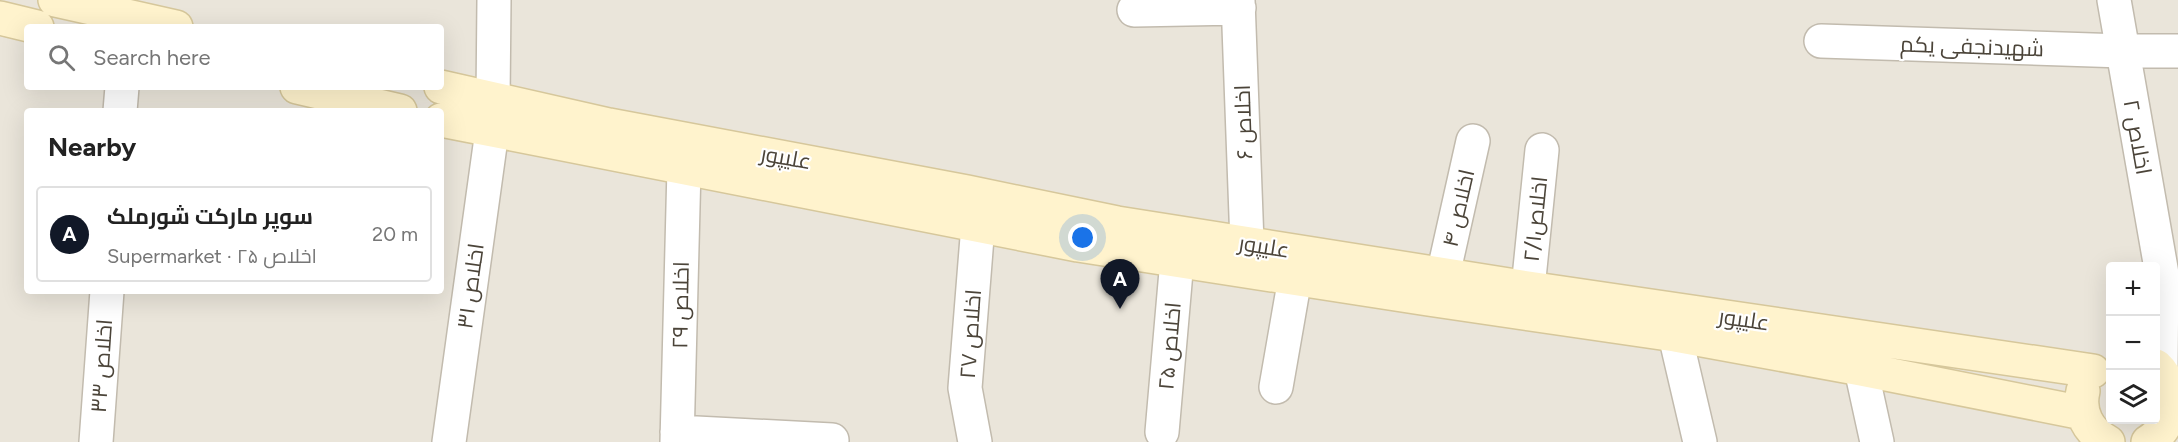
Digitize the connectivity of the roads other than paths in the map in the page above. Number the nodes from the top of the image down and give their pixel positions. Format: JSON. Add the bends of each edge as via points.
{"nodes":[{"id":1,"x":56,"y":0,"type":"edge"},
{"id":2,"x":494,"y":0,"type":"edge"},
{"id":3,"x":2114,"y":0,"type":"edge"},
{"id":4,"x":1239,"y":4,"type":"edge"},
{"id":5,"x":130,"y":8,"type":"edge"},
{"id":6,"x":1134,"y":10,"type":"dead end"},
{"id":7,"x":0,"y":18,"type":"edge"},
{"id":8,"x":25,"y":24,"type":"edge"},
{"id":9,"x":169,"y":24,"type":"edge"},
{"id":10,"x":1821,"y":41,"type":"dead end"},
{"id":11,"x":2123,"y":51,"type":"junction"},
{"id":12,"x":2178,"y":51,"type":"edge"},
{"id":13,"x":444,"y":88,"type":"edge"},
{"id":14,"x":122,"y":90,"type":"edge"},
{"id":15,"x":310,"y":90,"type":"edge"},
{"id":16,"x":493,"y":99,"type":"junction"},
{"id":17,"x":120,"y":108,"type":"edge"},
{"id":18,"x":387,"y":108,"type":"edge"},
{"id":19,"x":444,"y":121,"type":"edge"},
{"id":20,"x":492,"y":131,"type":"junction"},
{"id":21,"x":1473,"y":141,"type":"dead end"},
{"id":22,"x":1542,"y":150,"type":"dead end"},
{"id":23,"x":684,"y":168,"type":"junction"},
{"id":24,"x":978,"y":225,"type":"junction"},
{"id":25,"x":1247,"y":257,"type":"junction"},
{"id":26,"x":1177,"y":260,"type":"junction"},
{"id":27,"x":1443,"y":275,"type":"junction"},
{"id":28,"x":1295,"y":278,"type":"junction"},
{"id":29,"x":2165,"y":280,"type":"edge"},
{"id":30,"x":1528,"y":288,"type":"junction"},
{"id":31,"x":107,"y":294,"type":"edge"},
{"id":32,"x":1675,"y":335,"type":"junction"},
{"id":33,"x":2102,"y":365,"type":"edge"},
{"id":34,"x":1861,"y":369,"type":"junction"},
{"id":35,"x":2166,"y":375,"type":"edge"},
{"id":36,"x":1276,"y":387,"type":"dead end"},
{"id":37,"x":2090,"y":431,"type":"edge"},
{"id":38,"x":1162,"y":432,"type":"dead end"},
{"id":39,"x":2164,"y":432,"type":"edge"},
{"id":40,"x":677,"y":437,"type":"edge"},
{"id":41,"x":832,"y":440,"type":"dead end"},
{"id":42,"x":96,"y":442,"type":"edge"},
{"id":43,"x":449,"y":442,"type":"edge"},
{"id":44,"x":975,"y":442,"type":"edge"},
{"id":45,"x":1700,"y":442,"type":"edge"},
{"id":46,"x":1876,"y":442,"type":"edge"}],
"edges":[{"from":1,"to":5,"type":"main road"},
{"from":2,"to":16,"type":"street"},
{"from":3,"to":11,"type":"street","name":"اخلاص ۲"},
{"from":4,"to":6,"type":"street"},
{"from":4,"to":25,"type":"street","name":"اخلاص ۶"},
{"from":5,"to":9,"type":"main road"},
{"from":7,"to":8,"type":"main road"},
{"from":10,"to":11,"type":"street","name":"شهیدنجفی یکم"},
{"from":11,"to":12,"type":"street","name":"شهیدنجفی یکم"},
{"from":11,"to":29,"type":"street","name":"اخلاص ۲"},
{"from":13,"to":16,"type":"main road","name":"علیپور"},
{"from":14,"to":17,"type":"street"},
{"from":15,"to":18,"type":"main road"},
{"from":16,"to":25,"type":"main road","name":"علیپور","via":[[1117,223]]},
{"from":19,"to":20,"type":"main road","name":"علیپور"},
{"from":20,"to":23,"type":"main road","name":"علیپور"},
{"from":20,"to":43,"type":"street","name":"اخلاص ۳۱"},
{"from":21,"to":27,"type":"street","name":"اخلاص ۴"},
{"from":22,"to":30,"type":"street","name":"اخلاص۲/۱"},
{"from":23,"to":24,"type":"main road","name":"علیپور"},
{"from":23,"to":40,"type":"street","name":"اخلاص ۲۹"},
{"from":24,"to":26,"type":"main road","name":"علیپور"},
{"from":24,"to":44,"type":"street","name":"اخلاص ۲۷","via":[[965,388]]},
{"from":25,"to":26,"type":"main road","name":"علیپور"},
{"from":25,"to":27,"type":"main road","name":"علیپور"},
{"from":25,"to":28,"type":"main road","name":"علیپور"},
{"from":26,"to":38,"type":"street","name":"اخلاص ۲۵"},
{"from":27,"to":30,"type":"main road","name":"علیپور"},
{"from":28,"to":32,"type":"main road","name":"علیپور"},
{"from":28,"to":36,"type":"street"},
{"from":29,"to":35,"type":"street","name":"اخلاص ۲"},
{"from":30,"to":33,"type":"main road","name":"علیپور"},
{"from":31,"to":42,"type":"street","name":"اخلاص ۳۳"},
{"from":32,"to":34,"type":"main road","name":"علیپور"},
{"from":32,"to":45,"type":"street"},
{"from":33,"to":37,"type":"main road","via":[[2085,384],[2082,398]]},
{"from":34,"to":37,"type":"main road","name":"علیپور"},
{"from":34,"to":46,"type":"street"},
{"from":35,"to":39,"type":"main road","via":[[2173,397]]},
{"from":40,"to":41,"type":"street"}]}
